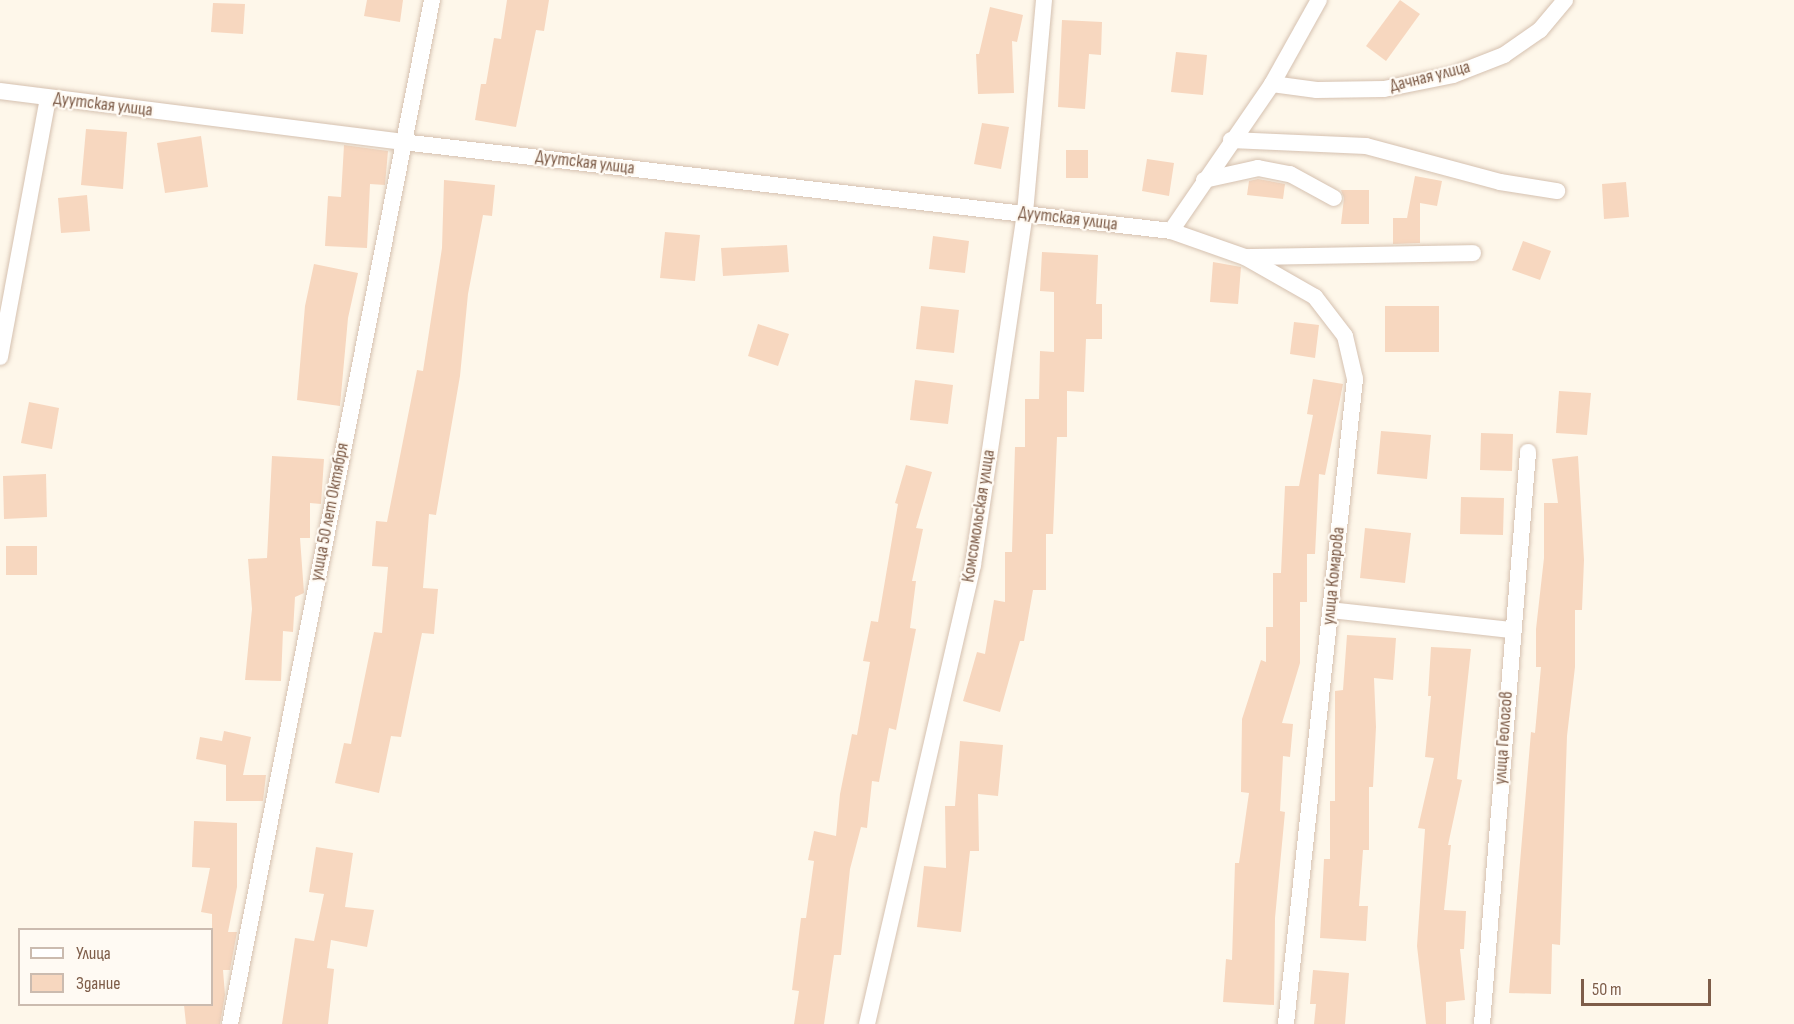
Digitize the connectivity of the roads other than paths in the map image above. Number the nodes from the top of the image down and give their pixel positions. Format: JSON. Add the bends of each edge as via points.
{"nodes":[{"id":1,"x":432,"y":0,"type":"edge"},
{"id":2,"x":1044,"y":0,"type":"edge"},
{"id":3,"x":1319,"y":0,"type":"edge"},
{"id":4,"x":1565,"y":0,"type":"edge"},
{"id":5,"x":1272,"y":84,"type":"junction"},
{"id":6,"x":0,"y":91,"type":"edge"},
{"id":7,"x":48,"y":99,"type":"junction"},
{"id":8,"x":1231,"y":140,"type":"junction"},
{"id":9,"x":402,"y":142,"type":"junction"},
{"id":10,"x":1204,"y":180,"type":"junction"},
{"id":11,"x":1557,"y":191,"type":"dead end"},
{"id":12,"x":1334,"y":198,"type":"dead end"},
{"id":13,"x":1025,"y":213,"type":"junction"},
{"id":14,"x":1171,"y":231,"type":"junction"},
{"id":15,"x":1473,"y":253,"type":"dead end"},
{"id":16,"x":1245,"y":257,"type":"junction"},
{"id":17,"x":0,"y":357,"type":"edge"},
{"id":18,"x":1528,"y":452,"type":"dead end"},
{"id":19,"x":1330,"y":610,"type":"junction"},
{"id":20,"x":1512,"y":630,"type":"junction"},
{"id":21,"x":230,"y":1024,"type":"edge"},
{"id":22,"x":867,"y":1024,"type":"edge"},
{"id":23,"x":1286,"y":1024,"type":"edge"},
{"id":24,"x":1482,"y":1024,"type":"edge"}],
"edges":[{"from":1,"to":9,"type":"street","name":"улица 50 лет Октября"},
{"from":2,"to":13,"type":"street","name":"Комсомольская улица"},
{"from":3,"to":5,"type":"street"},
{"from":4,"to":5,"type":"street","name":"Дачная улица","via":[[1540,30],[1504,55],[1453,75],[1384,89],[1317,90]]},
{"from":5,"to":8,"type":"street"},
{"from":6,"to":7,"type":"street","name":"Дуутская улица"},
{"from":7,"to":9,"type":"street","name":"Дуутская улица"},
{"from":7,"to":17,"type":"street"},
{"from":8,"to":10,"type":"street"},
{"from":8,"to":11,"type":"street","via":[[1366,146],[1500,182]]},
{"from":9,"to":13,"type":"street","name":"Дуутская улица"},
{"from":9,"to":21,"type":"street","name":"улица 50 лет Октября"},
{"from":10,"to":12,"type":"street","via":[[1258,168],[1290,174]]},
{"from":10,"to":14,"type":"street"},
{"from":13,"to":14,"type":"street","name":"Дуутская улица"},
{"from":13,"to":22,"type":"street","name":"Комсомольская улица","via":[[973,565]]},
{"from":14,"to":16,"type":"street","name":"улица Комарова"},
{"from":15,"to":16,"type":"street"},
{"from":16,"to":19,"type":"street","name":"улица Комарова","via":[[1315,297],[1345,336],[1355,379]]},
{"from":18,"to":20,"type":"street","name":"улица Геологов"},
{"from":19,"to":20,"type":"street"},
{"from":19,"to":23,"type":"street","name":"улица Комарова"},
{"from":20,"to":24,"type":"street","name":"улица Геологов"}]}
